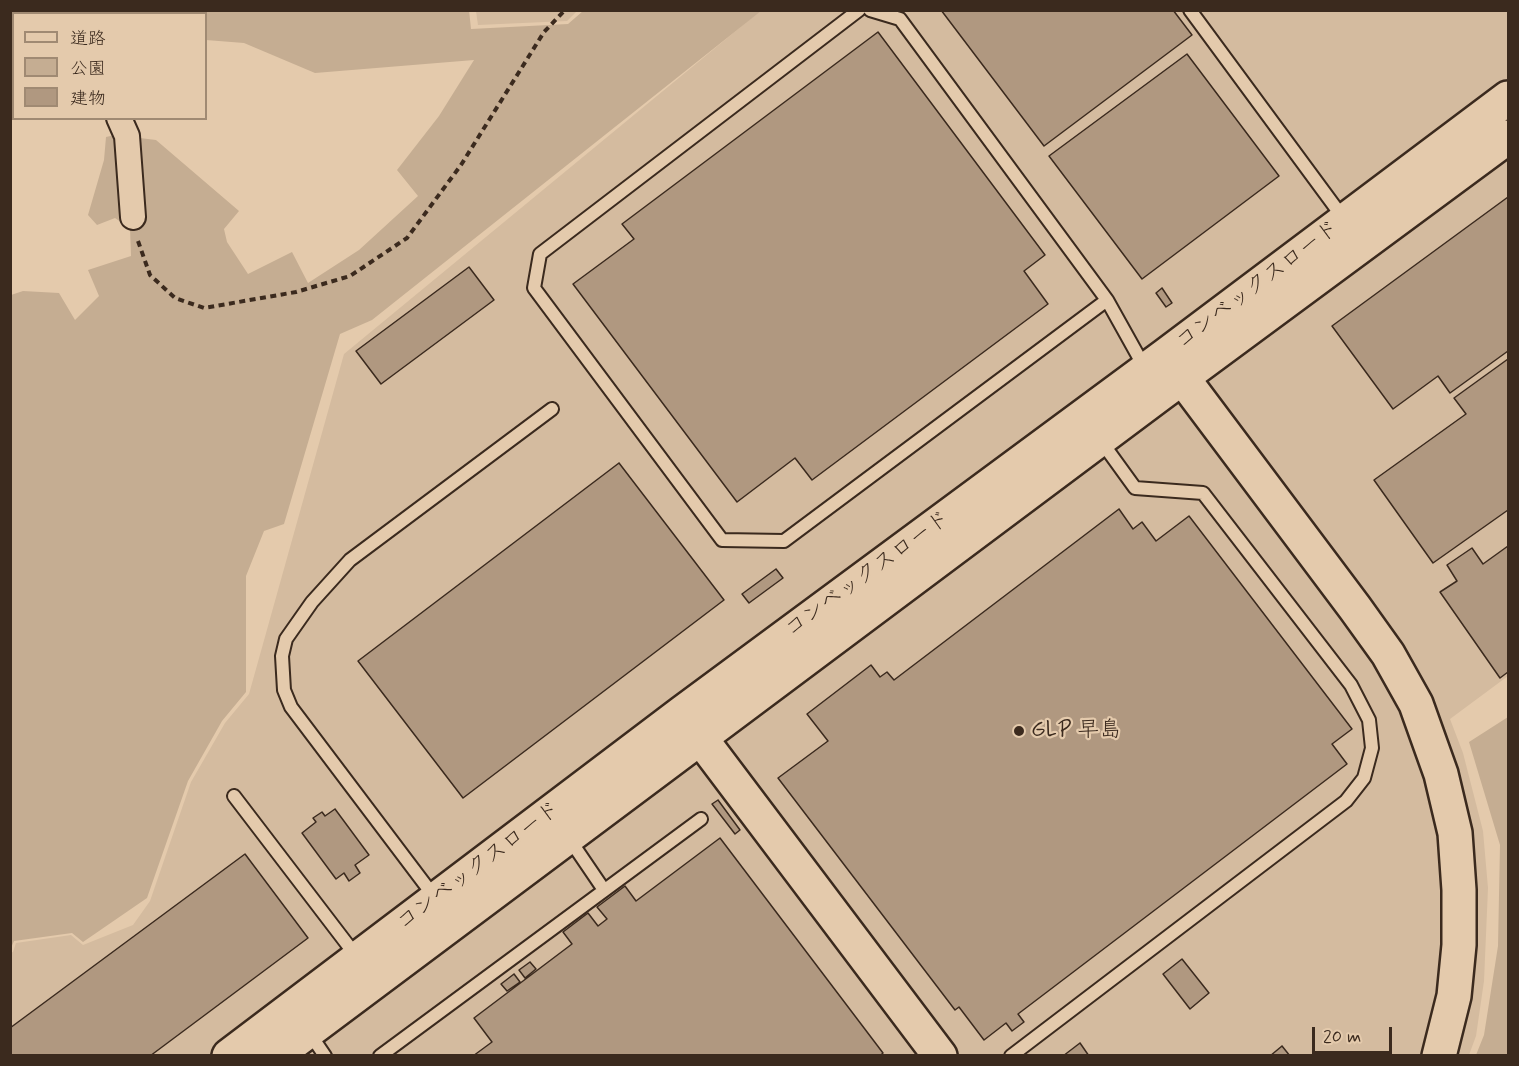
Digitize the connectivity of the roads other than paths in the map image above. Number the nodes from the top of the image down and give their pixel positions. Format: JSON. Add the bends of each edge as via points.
{"nodes":[{"id":1,"x":859,"y":10,"type":"edge"},
{"id":2,"x":870,"y":10,"type":"edge"},
{"id":3,"x":1190,"y":10,"type":"edge"},
{"id":4,"x":1509,"y":98,"type":"edge"},
{"id":5,"x":120,"y":120,"type":"edge"},
{"id":6,"x":1509,"y":137,"type":"edge"},
{"id":7,"x":133,"y":217,"type":"road end"},
{"id":8,"x":1354,"y":232,"type":"junction"},
{"id":9,"x":1107,"y":300,"type":"junction"},
{"id":10,"x":1160,"y":377,"type":"junction"},
{"id":11,"x":552,"y":409,"type":"dead end"},
{"id":12,"x":1092,"y":427,"type":"junction"},
{"id":13,"x":691,"y":725,"type":"junction"},
{"id":14,"x":234,"y":796,"type":"dead end"},
{"id":15,"x":701,"y":819,"type":"dead end"},
{"id":16,"x":559,"y":824,"type":"junction"},
{"id":17,"x":604,"y":890,"type":"junction"},
{"id":18,"x":445,"y":911,"type":"junction"},
{"id":19,"x":367,"y":969,"type":"junction"},
{"id":20,"x":305,"y":1027,"type":"edge"},
{"id":21,"x":229,"y":1056,"type":"edge"},
{"id":22,"x":275,"y":1056,"type":"edge"},
{"id":23,"x":380,"y":1056,"type":"edge"},
{"id":24,"x":940,"y":1056,"type":"edge"},
{"id":25,"x":1011,"y":1056,"type":"edge"},
{"id":26,"x":1439,"y":1056,"type":"edge"}],
"edges":[{"from":1,"to":9,"type":"lane","via":[[540,254],[534,288],[722,540],[784,542]]},
{"from":2,"to":9,"type":"lane","via":[[900,19]]},
{"from":3,"to":8,"type":"lane"},
{"from":4,"to":8,"type":"street","name":"コンベックスロード"},
{"from":5,"to":7,"type":"street","via":[[127,136]]},
{"from":6,"to":8,"type":"street","name":"コンベックスロード"},
{"from":8,"to":10,"type":"street","name":"コンベックスロード"},
{"from":9,"to":10,"type":"lane"},
{"from":10,"to":12,"type":"street","name":"コンベックスロード"},
{"from":10,"to":26,"type":"street","via":[[1388,654],[1416,704],[1446,793],[1455,833],[1460,890],[1460,945],[1454,996]]},
{"from":11,"to":18,"type":"lane","via":[[350,560],[312,602],[286,639],[282,656],[284,690],[291,706]]},
{"from":12,"to":13,"type":"street","name":"コンベックスロード"},
{"from":12,"to":25,"type":"lane","via":[[1136,488],[1203,493],[1351,685],[1369,720],[1372,748],[1364,778],[1346,801]]},
{"from":13,"to":16,"type":"street","name":"コンベックスロード"},
{"from":13,"to":24,"type":"street"},
{"from":14,"to":19,"type":"lane"},
{"from":15,"to":17,"type":"lane"},
{"from":16,"to":17,"type":"lane"},
{"from":16,"to":18,"type":"street","name":"コンベックスロード"},
{"from":17,"to":23,"type":"lane"},
{"from":18,"to":19,"type":"street","name":"コンベックスロード"},
{"from":19,"to":20,"type":"street","name":"コンベックスロード"},
{"from":20,"to":21,"type":"street","name":"コンベックスロード"},
{"from":20,"to":22,"type":"street","name":"コンベックスロード"}]}
